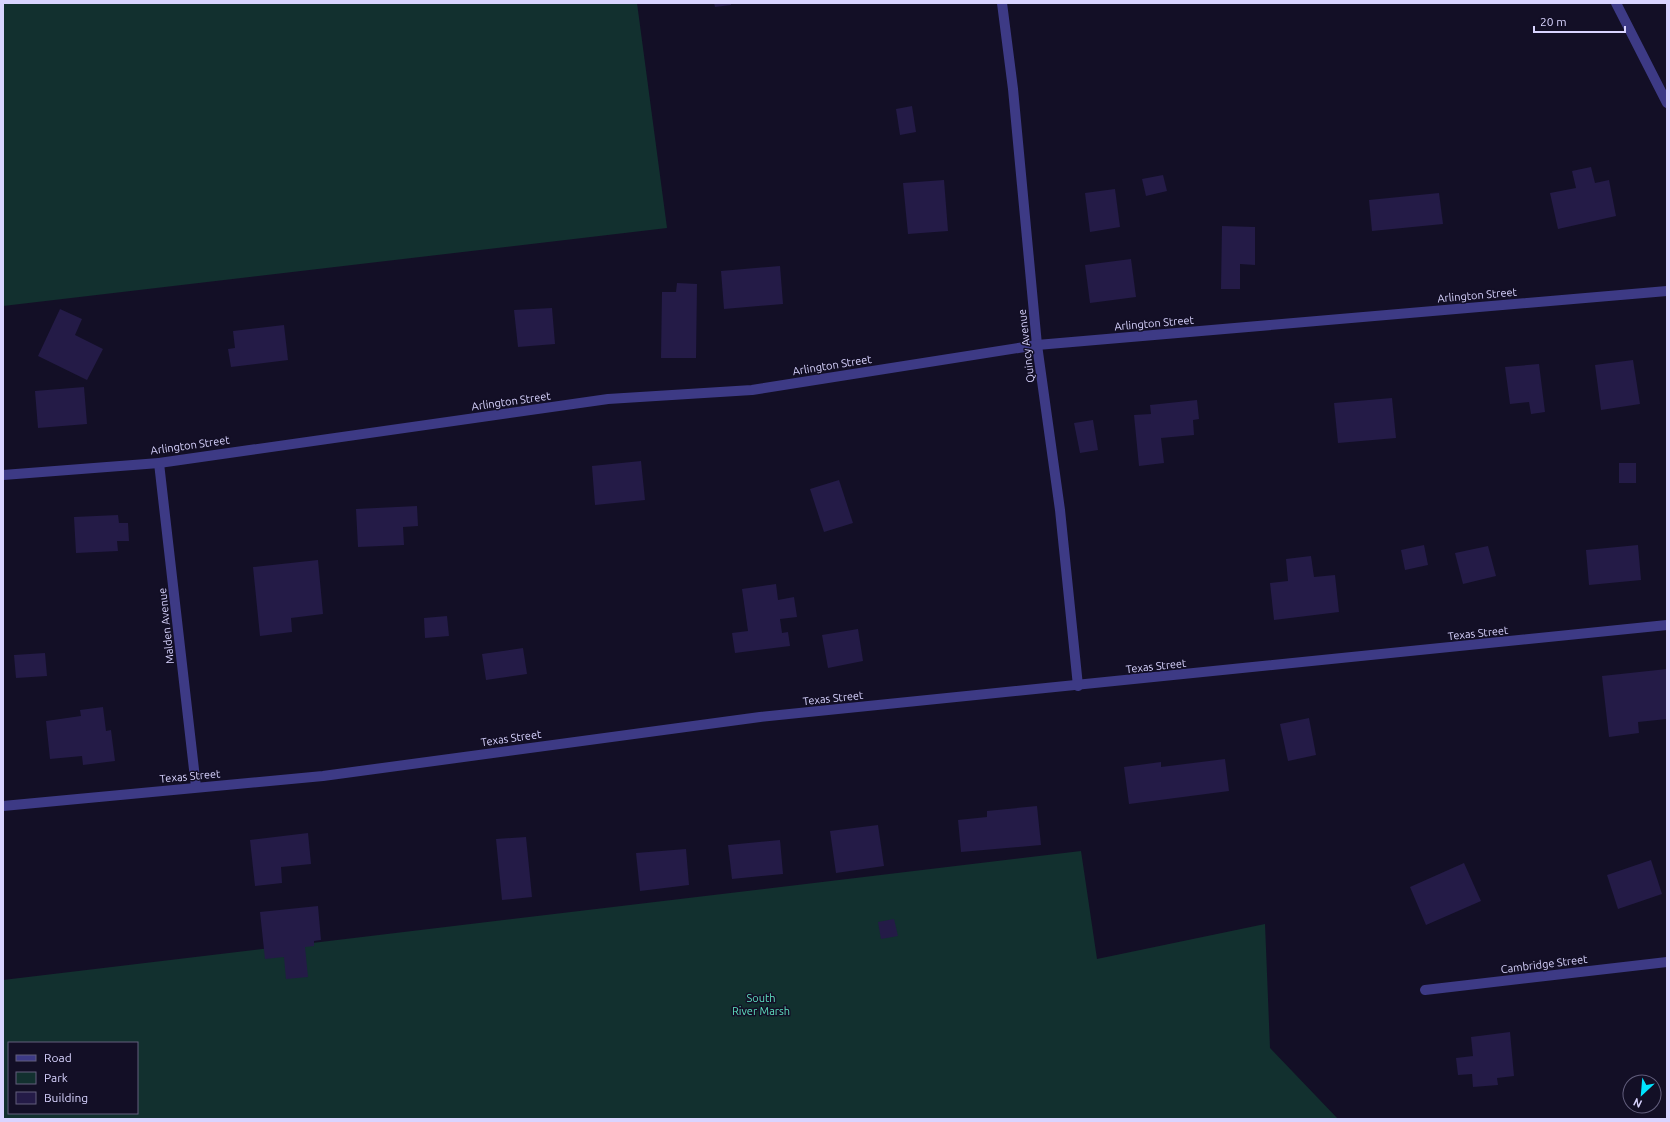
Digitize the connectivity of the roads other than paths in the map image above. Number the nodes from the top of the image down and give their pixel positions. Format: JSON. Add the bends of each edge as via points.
{"nodes":[{"id":1,"x":1002,"y":3,"type":"edge"},
{"id":2,"x":1616,"y":3,"type":"edge"},
{"id":3,"x":1667,"y":102,"type":"edge"},
{"id":4,"x":1667,"y":291,"type":"edge"},
{"id":5,"x":1037,"y":345,"type":"junction"},
{"id":6,"x":159,"y":463,"type":"junction"},
{"id":7,"x":3,"y":475,"type":"edge"},
{"id":8,"x":1667,"y":625,"type":"edge"},
{"id":9,"x":1078,"y":686,"type":"junction"},
{"id":10,"x":196,"y":787,"type":"junction"},
{"id":11,"x":3,"y":806,"type":"edge"},
{"id":12,"x":1667,"y":962,"type":"edge"},
{"id":13,"x":1425,"y":990,"type":"dead end"}],
"edges":[{"from":1,"to":5,"type":"street","name":"Quincy Avenue","via":[[1014,96]]},
{"from":2,"to":3,"type":"street"},
{"from":4,"to":5,"type":"street","name":"Arlington Street"},
{"from":5,"to":6,"type":"street","name":"Arlington Street","via":[[752,390],[608,399]]},
{"from":5,"to":9,"type":"street","name":"Quincy Avenue","via":[[1060,510]]},
{"from":6,"to":7,"type":"street","name":"Arlington Street"},
{"from":6,"to":10,"type":"street","name":"Malden Avenue"},
{"from":8,"to":9,"type":"street","name":"Texas Street"},
{"from":9,"to":10,"type":"street","name":"Texas Street","via":[[760,717],[323,776]]},
{"from":10,"to":11,"type":"street","name":"Texas Street"},
{"from":12,"to":13,"type":"street","name":"Cambridge Street"}]}
